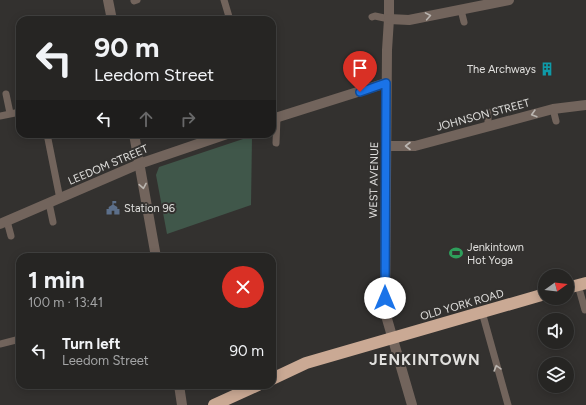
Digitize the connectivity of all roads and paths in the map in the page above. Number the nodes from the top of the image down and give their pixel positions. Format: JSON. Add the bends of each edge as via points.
{"nodes":[{"id":1,"x":108,"y":0,"type":"edge"},
{"id":2,"x":224,"y":0,"type":"edge"},
{"id":3,"x":389,"y":0,"type":"edge"},
{"id":4,"x":509,"y":0,"type":"edge"},
{"id":5,"x":461,"y":10,"type":"junction"},
{"id":6,"x":111,"y":16,"type":"edge"},
{"id":7,"x":227,"y":16,"type":"edge"},
{"id":8,"x":372,"y":17,"type":"dead end"},
{"id":9,"x":389,"y":19,"type":"junction"},
{"id":10,"x":464,"y":22,"type":"dead end"},
{"id":11,"x":386,"y":83,"type":"junction"},
{"id":12,"x":6,"y":94,"type":"dead end"},
{"id":13,"x":586,"y":105,"type":"edge"},
{"id":14,"x":553,"y":109,"type":"junction"},
{"id":15,"x":488,"y":112,"type":"dead end"},
{"id":16,"x":16,"y":113,"type":"edge"},
{"id":17,"x":10,"y":114,"type":"junction"},
{"id":18,"x":0,"y":116,"type":"edge"},
{"id":19,"x":276,"y":117,"type":"edge"},
{"id":20,"x":556,"y":121,"type":"dead end"},
{"id":21,"x":488,"y":127,"type":"junction"},
{"id":22,"x":47,"y":138,"type":"edge"},
{"id":23,"x":135,"y":138,"type":"edge"},
{"id":24,"x":215,"y":138,"type":"edge"},
{"id":25,"x":276,"y":138,"type":"edge"},
{"id":26,"x":276,"y":143,"type":"dead end"},
{"id":27,"x":386,"y":146,"type":"junction"},
{"id":28,"x":139,"y":164,"type":"junction"},
{"id":29,"x":60,"y":199,"type":"junction"},
{"id":30,"x":49,"y":204,"type":"junction"},
{"id":31,"x":53,"y":222,"type":"dead end"},
{"id":32,"x":4,"y":223,"type":"edge"},
{"id":33,"x":11,"y":236,"type":"dead end"},
{"id":34,"x":155,"y":253,"type":"edge"},
{"id":35,"x":577,"y":285,"type":"edge"},
{"id":36,"x":538,"y":296,"type":"edge"},
{"id":37,"x":585,"y":310,"type":"dead end"},
{"id":38,"x":482,"y":312,"type":"junction"},
{"id":39,"x":393,"y":338,"type":"junction"},
{"id":40,"x":16,"y":340,"type":"edge"},
{"id":41,"x":0,"y":344,"type":"edge"},
{"id":42,"x":276,"y":376,"type":"edge"},
{"id":43,"x":180,"y":389,"type":"edge"},
{"id":44,"x":249,"y":389,"type":"edge"},
{"id":45,"x":182,"y":405,"type":"edge"},
{"id":46,"x":214,"y":405,"type":"edge"},
{"id":47,"x":412,"y":405,"type":"edge"},
{"id":48,"x":508,"y":405,"type":"edge"}],
"edges":[{"from":1,"to":6,"type":"street"},
{"from":2,"to":7,"type":"lane"},
{"from":3,"to":9,"type":"street","name":"WEST AVENUE"},
{"from":4,"to":5,"type":"street"},
{"from":9,"to":5,"type":"street","one_way":true,"via":[[409,20]]},
{"from":5,"to":10,"type":"lane"},
{"from":8,"to":9,"type":"lane"},
{"from":9,"to":11,"type":"street","name":"WEST AVENUE"},
{"from":11,"to":19,"type":"street"},
{"from":11,"to":27,"type":"street","name":"WEST AVENUE"},
{"from":12,"to":17,"type":"lane"},
{"from":13,"to":14,"type":"street","name":"JOHNSON STREET"},
{"from":14,"to":20,"type":"lane"},
{"from":14,"to":21,"type":"street","name":"JOHNSON STREET","one_way":true},
{"from":15,"to":21,"type":"lane"},
{"from":16,"to":17,"type":"lane"},
{"from":17,"to":18,"type":"lane"},
{"from":21,"to":27,"type":"street","name":"JOHNSON STREET","one_way":true,"via":[[415,146]]},
{"from":22,"to":29,"type":"lane","via":[[48,159]]},
{"from":23,"to":28,"type":"street"},
{"from":24,"to":28,"type":"street","name":"LEEDOM STREET"},
{"from":25,"to":26,"type":"lane"},
{"from":27,"to":39,"type":"street","name":"WEST AVENUE","via":[[385,312]]},
{"from":28,"to":29,"type":"street","name":"LEEDOM STREET"},
{"from":28,"to":34,"type":"street","one_way":true},
{"from":29,"to":30,"type":"street","name":"LEEDOM STREET"},
{"from":30,"to":31,"type":"lane"},
{"from":30,"to":32,"type":"street","name":"LEEDOM STREET"},
{"from":32,"to":33,"type":"lane"},
{"from":35,"to":37,"type":"lane"},
{"from":36,"to":38,"type":"highway","name":"OLD YORK ROAD"},
{"from":38,"to":39,"type":"highway","name":"OLD YORK ROAD"},
{"from":48,"to":38,"type":"lane","one_way":true},
{"from":39,"to":42,"type":"highway","name":"OLD YORK ROAD","via":[[306,363]]},
{"from":39,"to":47,"type":"street","name":"WEST AVENUE"},
{"from":40,"to":41,"type":"lane"},
{"from":43,"to":45,"type":"street"},
{"from":44,"to":46,"type":"highway"}]}
